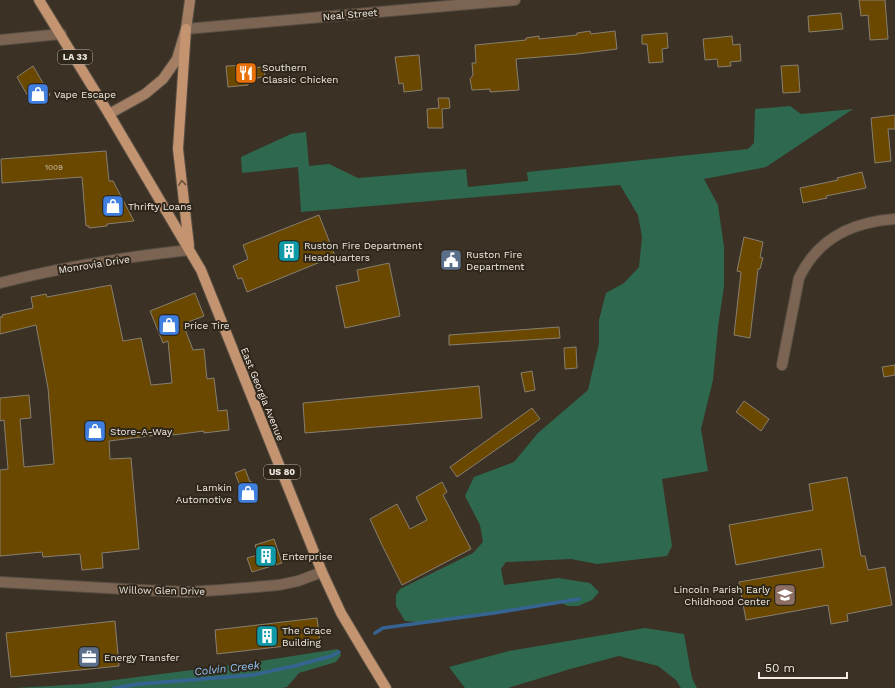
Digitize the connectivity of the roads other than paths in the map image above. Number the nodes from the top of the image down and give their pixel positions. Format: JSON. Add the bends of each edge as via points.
{"nodes":[{"id":1,"x":39,"y":0,"type":"edge"},
{"id":2,"x":190,"y":0,"type":"edge"},
{"id":3,"x":515,"y":0,"type":"edge"},
{"id":4,"x":186,"y":28,"type":"junction"},
{"id":5,"x":61,"y":34,"type":"junction"},
{"id":6,"x":0,"y":40,"type":"edge"},
{"id":7,"x":109,"y":114,"type":"junction"},
{"id":8,"x":895,"y":218,"type":"edge"},
{"id":9,"x":189,"y":250,"type":"junction"},
{"id":10,"x":0,"y":283,"type":"edge"},
{"id":11,"x":782,"y":365,"type":"dead end"},
{"id":12,"x":322,"y":572,"type":"junction"},
{"id":13,"x":0,"y":582,"type":"edge"},
{"id":14,"x":386,"y":688,"type":"edge"}],
"edges":[{"from":1,"to":5,"type":"main road","number":"LA 33"},
{"from":2,"to":4,"type":"main road"},
{"from":3,"to":4,"type":"street","name":"Neal Street"},
{"from":4,"to":7,"type":"main road","via":[[178,59],[163,79],[145,94]]},
{"from":9,"to":4,"type":"main road","one_way":true,"via":[[178,149]]},
{"from":5,"to":6,"type":"street"},
{"from":5,"to":7,"type":"main road","number":"LA 33"},
{"from":7,"to":9,"type":"main road","name":"East Georgia Avenue","number":"US 80"},
{"from":8,"to":11,"type":"street","via":[[868,222],[840,233],[827,241],[812,257],[799,278]]},
{"from":9,"to":10,"type":"street","name":"Monrovia Drive","via":[[44,272]]},
{"from":9,"to":12,"type":"main road","name":"East Georgia Avenue","number":"US 80","via":[[201,270]]},
{"from":12,"to":13,"type":"street","name":"Willow Glen Drive","via":[[279,585],[200,591]]},
{"from":12,"to":14,"type":"main road","name":"East Georgia Avenue","number":"US 80","via":[[341,613]]}]}
